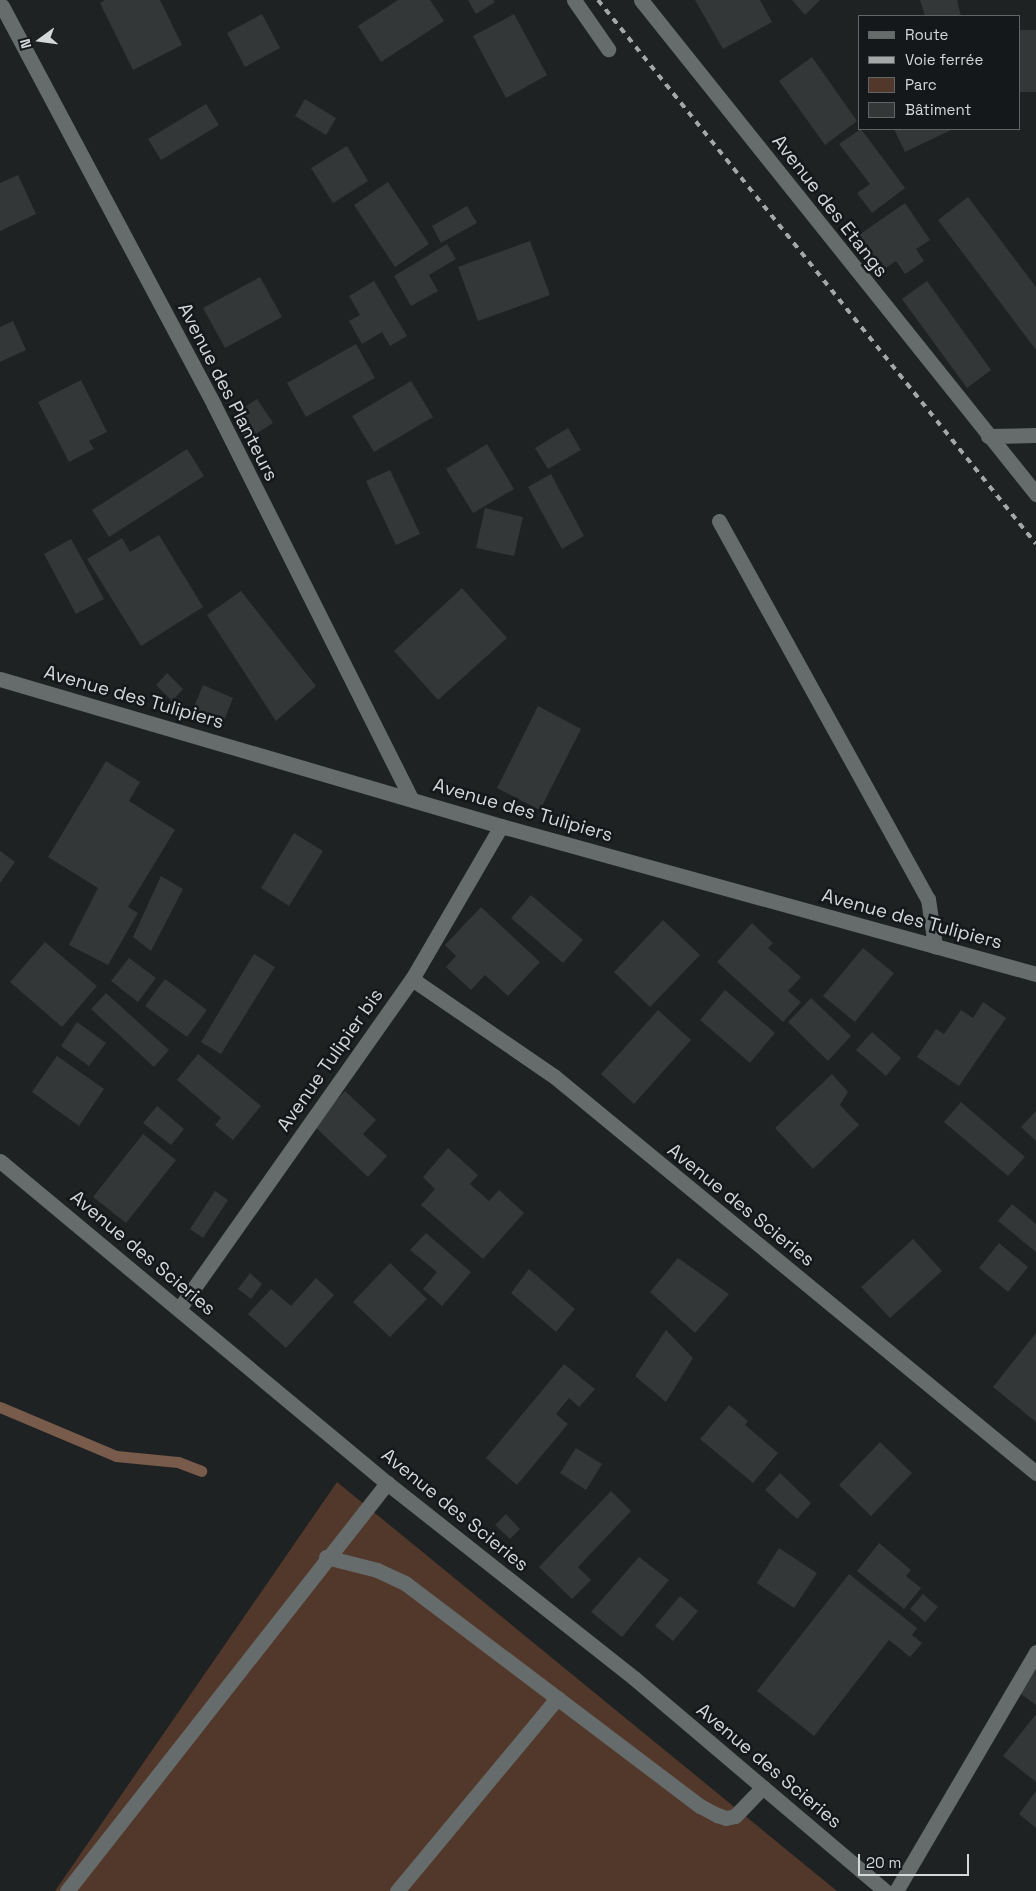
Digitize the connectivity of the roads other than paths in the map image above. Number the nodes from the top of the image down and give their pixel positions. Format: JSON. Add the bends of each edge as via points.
{"nodes":[{"id":1,"x":574,"y":0,"type":"edge"},
{"id":2,"x":641,"y":0,"type":"edge"},
{"id":3,"x":6,"y":5,"type":"edge"},
{"id":4,"x":608,"y":49,"type":"dead end"},
{"id":5,"x":1036,"y":435,"type":"edge"},
{"id":6,"x":988,"y":436,"type":"junction"},
{"id":7,"x":1036,"y":494,"type":"edge"},
{"id":8,"x":719,"y":521,"type":"dead end"},
{"id":9,"x":0,"y":678,"type":"edge"},
{"id":10,"x":411,"y":798,"type":"junction"},
{"id":11,"x":501,"y":826,"type":"junction"},
{"id":12,"x":935,"y":946,"type":"junction"},
{"id":13,"x":1036,"y":974,"type":"edge"},
{"id":14,"x":412,"y":978,"type":"junction"},
{"id":15,"x":0,"y":1160,"type":"edge"},
{"id":16,"x":179,"y":1309,"type":"junction"},
{"id":17,"x":1036,"y":1473,"type":"edge"},
{"id":18,"x":387,"y":1482,"type":"junction"},
{"id":19,"x":326,"y":1557,"type":"junction"},
{"id":20,"x":1036,"y":1652,"type":"edge"},
{"id":21,"x":557,"y":1698,"type":"junction"},
{"id":22,"x":763,"y":1787,"type":"junction"},
{"id":23,"x":67,"y":1891,"type":"edge"},
{"id":24,"x":396,"y":1891,"type":"edge"},
{"id":25,"x":885,"y":1891,"type":"edge"},
{"id":26,"x":896,"y":1891,"type":"edge"}],
"edges":[{"from":1,"to":4,"type":"street"},
{"from":2,"to":6,"type":"street","name":"Avenue des Etangs"},
{"from":3,"to":10,"type":"street","name":"Avenue des Planteurs","via":[[214,405]]},
{"from":5,"to":6,"type":"street"},
{"from":6,"to":7,"type":"street","name":"Avenue des Etangs"},
{"from":8,"to":12,"type":"street","via":[[928,899]]},
{"from":9,"to":10,"type":"street","name":"Avenue des Tulipiers"},
{"from":10,"to":11,"type":"street","name":"Avenue des Tulipiers"},
{"from":11,"to":12,"type":"street","name":"Avenue des Tulipiers"},
{"from":11,"to":14,"type":"street","name":"Avenue Tulipier bis"},
{"from":12,"to":13,"type":"street","name":"Avenue des Tulipiers"},
{"from":14,"to":16,"type":"street","name":"Avenue Tulipier bis"},
{"from":14,"to":17,"type":"street","name":"Avenue des Scieries","via":[[555,1077]]},
{"from":15,"to":16,"type":"street","name":"Avenue des Scieries"},
{"from":16,"to":18,"type":"street","name":"Avenue des Scieries"},
{"from":18,"to":19,"type":"street"},
{"from":18,"to":22,"type":"street","name":"Avenue des Scieries","via":[[634,1678]]},
{"from":19,"to":21,"type":"street","via":[[377,1570],[405,1583]]},
{"from":19,"to":23,"type":"street"},
{"from":20,"to":26,"type":"street"},
{"from":21,"to":22,"type":"street","via":[[700,1806],[717,1815],[735,1816]]},
{"from":21,"to":24,"type":"street"},
{"from":22,"to":25,"type":"street","name":"Avenue des Scieries"}]}
